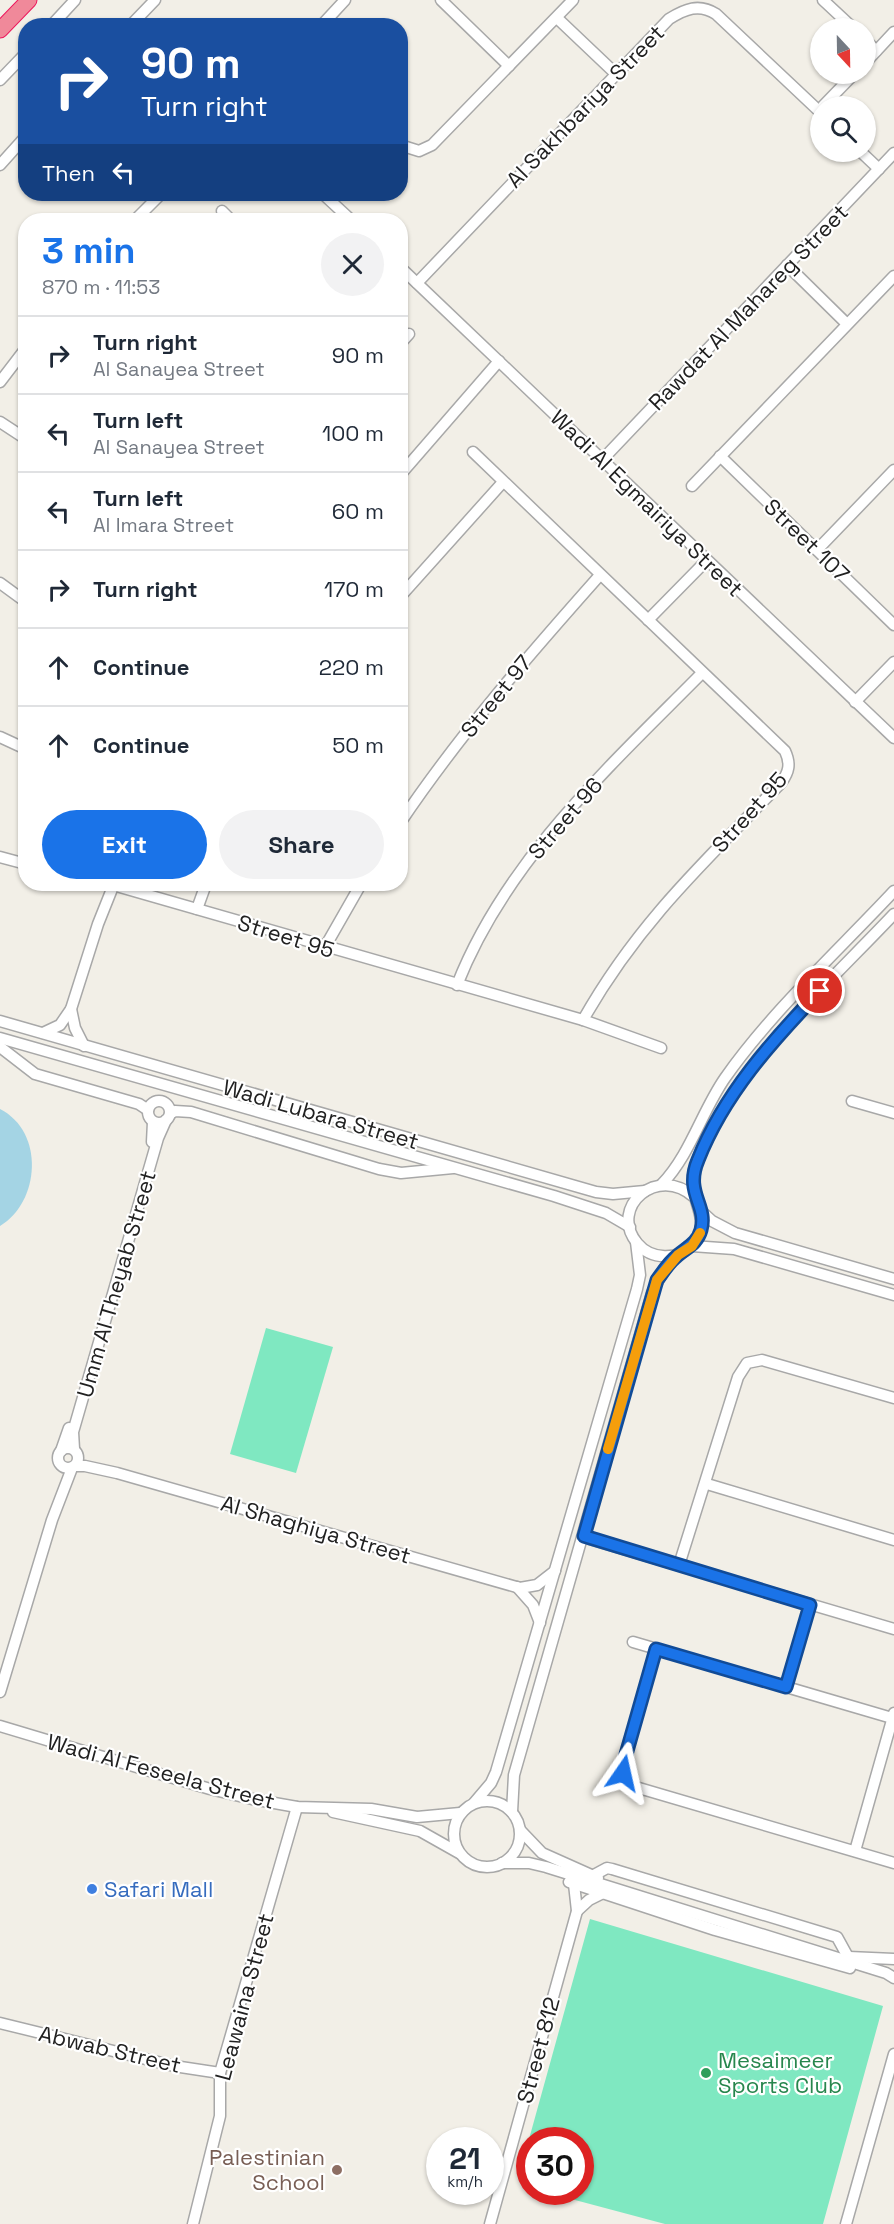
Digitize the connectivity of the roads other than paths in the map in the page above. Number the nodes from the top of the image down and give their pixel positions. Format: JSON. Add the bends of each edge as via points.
{"nodes":[{"id":1,"x":29,"y":0,"type":"edge"},
{"id":2,"x":75,"y":0,"type":"edge"},
{"id":3,"x":155,"y":0,"type":"edge"},
{"id":4,"x":345,"y":0,"type":"edge"},
{"id":5,"x":441,"y":0,"type":"edge"},
{"id":6,"x":573,"y":0,"type":"edge"},
{"id":7,"x":823,"y":0,"type":"edge"},
{"id":8,"x":58,"y":18,"type":"edge"},
{"id":9,"x":138,"y":18,"type":"edge"},
{"id":10,"x":328,"y":18,"type":"edge"},
{"id":11,"x":557,"y":18,"type":"junction"},
{"id":12,"x":842,"y":18,"type":"edge"},
{"id":13,"x":0,"y":30,"type":"edge"},
{"id":14,"x":894,"y":32,"type":"edge"},
{"id":15,"x":876,"y":51,"type":"edge"},
{"id":16,"x":18,"y":61,"type":"edge"},
{"id":17,"x":509,"y":66,"type":"junction"},
{"id":18,"x":616,"y":74,"type":"junction"},
{"id":19,"x":0,"y":80,"type":"edge"},
{"id":20,"x":845,"y":84,"type":"edge"},
{"id":21,"x":834,"y":96,"type":"edge"},
{"id":22,"x":810,"y":100,"type":"edge"},
{"id":23,"x":18,"y":145,"type":"edge"},
{"id":24,"x":408,"y":148,"type":"edge"},
{"id":25,"x":894,"y":153,"type":"edge"},
{"id":26,"x":872,"y":162,"type":"edge"},
{"id":27,"x":0,"y":165,"type":"edge"},
{"id":28,"x":879,"y":169,"type":"junction"},
{"id":29,"x":154,"y":201,"type":"edge"},
{"id":30,"x":331,"y":201,"type":"edge"},
{"id":31,"x":142,"y":213,"type":"edge"},
{"id":32,"x":343,"y":213,"type":"edge"},
{"id":33,"x":787,"y":265,"type":"junction"},
{"id":34,"x":408,"y":275,"type":"edge"},
{"id":35,"x":894,"y":276,"type":"edge"},
{"id":36,"x":417,"y":283,"type":"junction"},
{"id":37,"x":847,"y":324,"type":"junction"},
{"id":38,"x":18,"y":358,"type":"edge"},
{"id":39,"x":499,"y":361,"type":"junction"},
{"id":40,"x":0,"y":382,"type":"edge"},
{"id":41,"x":0,"y":422,"type":"edge"},
{"id":42,"x":18,"y":434,"type":"edge"},
{"id":43,"x":473,"y":452,"type":"dead end"},
{"id":44,"x":720,"y":456,"type":"junction"},
{"id":45,"x":602,"y":460,"type":"junction"},
{"id":46,"x":408,"y":466,"type":"edge"},
{"id":47,"x":894,"y":470,"type":"edge"},
{"id":48,"x":503,"y":482,"type":"junction"},
{"id":49,"x":692,"y":486,"type":"dead end"},
{"id":50,"x":817,"y":550,"type":"junction"},
{"id":51,"x":706,"y":561,"type":"junction"},
{"id":52,"x":600,"y":575,"type":"junction"},
{"id":53,"x":408,"y":580,"type":"edge"},
{"id":54,"x":0,"y":583,"type":"edge"},
{"id":55,"x":18,"y":596,"type":"edge"},
{"id":56,"x":648,"y":620,"type":"junction"},
{"id":57,"x":894,"y":625,"type":"edge"},
{"id":58,"x":894,"y":662,"type":"edge"},
{"id":59,"x":702,"y":673,"type":"junction"},
{"id":60,"x":855,"y":702,"type":"junction"},
{"id":61,"x":0,"y":737,"type":"edge"},
{"id":62,"x":894,"y":738,"type":"edge"},
{"id":63,"x":18,"y":745,"type":"edge"},
{"id":64,"x":408,"y":813,"type":"edge"},
{"id":65,"x":0,"y":856,"type":"edge"},
{"id":66,"x":18,"y":861,"type":"edge"},
{"id":67,"x":111,"y":891,"type":"edge"},
{"id":68,"x":137,"y":891,"type":"edge"},
{"id":69,"x":203,"y":891,"type":"edge"},
{"id":70,"x":357,"y":891,"type":"edge"},
{"id":71,"x":894,"y":891,"type":"edge"},
{"id":72,"x":197,"y":909,"type":"junction"},
{"id":73,"x":894,"y":914,"type":"edge"},
{"id":74,"x":325,"y":947,"type":"junction"},
{"id":75,"x":457,"y":985,"type":"junction"},
{"id":76,"x":71,"y":1009,"type":"junction"},
{"id":77,"x":583,"y":1020,"type":"junction"},
{"id":78,"x":0,"y":1021,"type":"edge"},
{"id":79,"x":43,"y":1033,"type":"junction"},
{"id":80,"x":0,"y":1038,"type":"edge"},
{"id":81,"x":84,"y":1046,"type":"junction"},
{"id":82,"x":0,"y":1047,"type":"edge"},
{"id":83,"x":661,"y":1048,"type":"dead end"},
{"id":84,"x":852,"y":1101,"type":"dead end"},
{"id":85,"x":148,"y":1110,"type":"junction"},
{"id":86,"x":894,"y":1113,"type":"edge"},
{"id":87,"x":168,"y":1117,"type":"junction"},
{"id":88,"x":153,"y":1122,"type":"junction"},
{"id":89,"x":459,"y":1168,"type":"junction"},
{"id":90,"x":662,"y":1184,"type":"junction"},
{"id":91,"x":645,"y":1191,"type":"junction"},
{"id":92,"x":694,"y":1197,"type":"junction"},
{"id":93,"x":701,"y":1211,"type":"junction"},
{"id":94,"x":630,"y":1227,"type":"junction"},
{"id":95,"x":636,"y":1242,"type":"junction"},
{"id":96,"x":692,"y":1246,"type":"junction"},
{"id":97,"x":678,"y":1255,"type":"junction"},
{"id":98,"x":894,"y":1279,"type":"edge"},
{"id":99,"x":894,"y":1295,"type":"edge"},
{"id":100,"x":894,"y":1398,"type":"edge"},
{"id":101,"x":61,"y":1451,"type":"junction"},
{"id":102,"x":76,"y":1451,"type":"junction"},
{"id":103,"x":59,"y":1464,"type":"junction"},
{"id":104,"x":74,"y":1467,"type":"junction"},
{"id":105,"x":114,"y":1473,"type":"junction"},
{"id":106,"x":706,"y":1484,"type":"junction"},
{"id":107,"x":52,"y":1520,"type":"junction"},
{"id":108,"x":584,"y":1536,"type":"junction"},
{"id":109,"x":894,"y":1540,"type":"edge"},
{"id":110,"x":679,"y":1565,"type":"junction"},
{"id":111,"x":555,"y":1571,"type":"junction"},
{"id":112,"x":517,"y":1587,"type":"junction"},
{"id":113,"x":810,"y":1605,"type":"junction"},
{"id":114,"x":540,"y":1623,"type":"junction"},
{"id":115,"x":894,"y":1629,"type":"edge"},
{"id":116,"x":633,"y":1642,"type":"dead end"},
{"id":117,"x":656,"y":1649,"type":"junction"},
{"id":118,"x":786,"y":1687,"type":"junction"},
{"id":119,"x":0,"y":1692,"type":"edge"},
{"id":120,"x":893,"y":1715,"type":"edge"},
{"id":121,"x":0,"y":1726,"type":"edge"},
{"id":122,"x":474,"y":1803,"type":"junction"},
{"id":123,"x":297,"y":1807,"type":"junction"},
{"id":124,"x":324,"y":1809,"type":"junction"},
{"id":125,"x":512,"y":1812,"type":"junction"},
{"id":126,"x":460,"y":1814,"type":"junction"},
{"id":127,"x":520,"y":1830,"type":"junction"},
{"id":128,"x":855,"y":1851,"type":"junction"},
{"id":129,"x":460,"y":1854,"type":"junction"},
{"id":130,"x":502,"y":1863,"type":"junction"},
{"id":131,"x":894,"y":1863,"type":"edge"},
{"id":132,"x":556,"y":1870,"type":"junction"},
{"id":133,"x":594,"y":1875,"type":"junction"},
{"id":134,"x":574,"y":1884,"type":"junction"},
{"id":135,"x":605,"y":1889,"type":"junction"},
{"id":136,"x":577,"y":1911,"type":"junction"},
{"id":137,"x":822,"y":1952,"type":"junction"},
{"id":138,"x":848,"y":1957,"type":"junction"},
{"id":139,"x":894,"y":1959,"type":"edge"},
{"id":140,"x":869,"y":1967,"type":"junction"},
{"id":141,"x":894,"y":1978,"type":"edge"},
{"id":142,"x":0,"y":2023,"type":"edge"},
{"id":143,"x":894,"y":2054,"type":"edge"},
{"id":144,"x":220,"y":2073,"type":"junction"},
{"id":145,"x":193,"y":2224,"type":"edge"},
{"id":146,"x":490,"y":2224,"type":"edge"},
{"id":147,"x":846,"y":2224,"type":"edge"}],
"edges":[{"from":1,"to":13,"type":"highway"},
{"from":2,"to":8,"type":"street"},
{"from":3,"to":9,"type":"street"},
{"from":4,"to":10,"type":"street"},
{"from":5,"to":17,"type":"street"},
{"from":6,"to":11,"type":"street"},
{"from":7,"to":12,"type":"street"},
{"from":11,"to":17,"type":"street"},
{"from":11,"to":18,"type":"street"},
{"from":14,"to":15,"type":"street"},
{"from":16,"to":19,"type":"street"},
{"from":17,"to":24,"type":"street","via":[[432,145],[419,151]]},
{"from":18,"to":22,"type":"street","name":"Al Sakhbariya Street","via":[[669,19],[700,7],[716,14]]},
{"from":18,"to":36,"type":"street","name":"Al Sakhbariya Street"},
{"from":20,"to":21,"type":"street"},
{"from":23,"to":27,"type":"street"},
{"from":25,"to":28,"type":"street","name":"Rawdat Al Mahareg Street"},
{"from":26,"to":28,"type":"street"},
{"from":28,"to":33,"type":"street","name":"Rawdat Al Mahareg Street"},
{"from":29,"to":31,"type":"street"},
{"from":30,"to":32,"type":"street"},
{"from":33,"to":37,"type":"street"},
{"from":33,"to":45,"type":"street","name":"Rawdat Al Mahareg Street"},
{"from":34,"to":36,"type":"street","name":"Wadi Al Egmairiya Street"},
{"from":35,"to":37,"type":"street"},
{"from":36,"to":39,"type":"street","name":"Wadi Al Egmairiya Street"},
{"from":37,"to":44,"type":"street"},
{"from":38,"to":40,"type":"street"},
{"from":39,"to":45,"type":"street","name":"Wadi Al Egmairiya Street"},
{"from":39,"to":46,"type":"street"},
{"from":41,"to":42,"type":"street"},
{"from":43,"to":48,"type":"street","name":"Street 95"},
{"from":44,"to":49,"type":"street"},
{"from":44,"to":50,"type":"street","name":"Street 107"},
{"from":45,"to":51,"type":"street","name":"Wadi Al Egmairiya Street"},
{"from":47,"to":50,"type":"street"},
{"from":48,"to":52,"type":"street","name":"Street 95"},
{"from":48,"to":53,"type":"street"},
{"from":50,"to":57,"type":"street","name":"Street 107"},
{"from":51,"to":56,"type":"street"},
{"from":51,"to":60,"type":"street","name":"Wadi Al Egmairiya Street"},
{"from":52,"to":56,"type":"street","name":"Street 95"},
{"from":52,"to":64,"type":"street","name":"Street 97","via":[[504,682]]},
{"from":54,"to":55,"type":"street"},
{"from":56,"to":59,"type":"street","name":"Street 95"},
{"from":58,"to":60,"type":"street"},
{"from":59,"to":75,"type":"street","name":"Street 96","via":[[599,777],[530,858],[491,915]]},
{"from":59,"to":77,"type":"street","name":"Street 95","via":[[785,751],[787,775],[649,920]]},
{"from":60,"to":62,"type":"street","name":"Wadi Al Egmairiya Street"},
{"from":61,"to":63,"type":"street"},
{"from":65,"to":66,"type":"street"},
{"from":67,"to":76,"type":"street"},
{"from":68,"to":72,"type":"street","name":"Street 95"},
{"from":69,"to":72,"type":"street"},
{"from":70,"to":74,"type":"street"},
{"from":71,"to":90,"type":"street","via":[[750,1046],[725,1079],[677,1166]]},
{"from":72,"to":74,"type":"street","name":"Street 95"},
{"from":73,"to":92,"type":"street","via":[[791,1022],[739,1084],[698,1158]]},
{"from":74,"to":75,"type":"street","name":"Street 95"},
{"from":75,"to":77,"type":"street","name":"Street 95"},
{"from":76,"to":79,"type":"street","via":[[60,1025]]},
{"from":76,"to":81,"type":"street"},
{"from":77,"to":83,"type":"street","name":"Street 95"},
{"from":78,"to":79,"type":"street","name":"Wadi Lubara Street"},
{"from":79,"to":81,"type":"street","name":"Wadi Lubara Street"},
{"from":80,"to":89,"type":"street","name":"Wadi Lubara Street"},
{"from":81,"to":91,"type":"street","name":"Wadi Lubara Street","via":[[596,1192]]},
{"from":82,"to":85,"type":"street","via":[[35,1074]]},
{"from":84,"to":86,"type":"street"},
{"from":85,"to":87,"type":"street","via":[[161,1101],[168,1106]]},
{"from":85,"to":88,"type":"street"},
{"from":87,"to":88,"type":"street"},
{"from":87,"to":89,"type":"street","via":[[175,1111],[191,1112],[400,1173]]},
{"from":87,"to":102,"type":"street","name":"Umm Al Theyab Street","via":[[158,1138],[73,1432]]},
{"from":88,"to":101,"type":"street","name":"Umm Al Theyab Street","via":[[153,1137]]},
{"from":89,"to":94,"type":"street","name":"Wadi Lubara Street","via":[[591,1207]]},
{"from":90,"to":91,"type":"street"},
{"from":90,"to":92,"type":"street","via":[[680,1187]]},
{"from":91,"to":94,"type":"street","via":[[632,1207]]},
{"from":92,"to":93,"type":"street"},
{"from":93,"to":96,"type":"street","via":[[701,1229]]},
{"from":93,"to":98,"type":"street","via":[[735,1233]]},
{"from":94,"to":95,"type":"street"},
{"from":95,"to":97,"type":"street","via":[[660,1256]]},
{"from":95,"to":111,"type":"street","via":[[640,1275],[637,1289]]},
{"from":96,"to":97,"type":"street"},
{"from":96,"to":99,"type":"street","via":[[734,1249]]},
{"from":97,"to":108,"type":"street","via":[[664,1269],[652,1293]]},
{"from":100,"to":106,"type":"street","via":[[762,1360],[747,1363],[738,1377]]},
{"from":101,"to":102,"type":"street"},
{"from":101,"to":103,"type":"street"},
{"from":102,"to":104,"type":"street","via":[[78,1461]]},
{"from":102,"to":105,"type":"street","name":"Al Shaghiya Street"},
{"from":103,"to":104,"type":"street"},
{"from":103,"to":107,"type":"street"},
{"from":104,"to":105,"type":"street","name":"Al Shaghiya Street"},
{"from":104,"to":107,"type":"street"},
{"from":105,"to":112,"type":"street","name":"Al Shaghiya Street"},
{"from":106,"to":109,"type":"street"},
{"from":106,"to":110,"type":"street"},
{"from":107,"to":119,"type":"street"},
{"from":108,"to":110,"type":"street"},
{"from":108,"to":125,"type":"street","via":[[514,1775]]},
{"from":110,"to":113,"type":"street"},
{"from":111,"to":112,"type":"street","via":[[537,1585]]},
{"from":111,"to":114,"type":"street"},
{"from":112,"to":114,"type":"street","via":[[533,1605]]},
{"from":113,"to":115,"type":"street"},
{"from":113,"to":118,"type":"street"},
{"from":114,"to":122,"type":"street","via":[[496,1772]]},
{"from":116,"to":117,"type":"street"},
{"from":117,"to":118,"type":"street"},
{"from":117,"to":128,"type":"street","via":[[623,1765],[626,1780],[640,1790]]},
{"from":118,"to":120,"type":"street"},
{"from":120,"to":128,"type":"street"},
{"from":121,"to":123,"type":"street","name":"Wadi Al Feseela Street","via":[[210,1789]]},
{"from":122,"to":125,"type":"street","via":[[495,1802]]},
{"from":122,"to":126,"type":"street"},
{"from":123,"to":124,"type":"street","name":"Wadi Al Feseela Street"},
{"from":123,"to":144,"type":"street","name":"Leawaina Street"},
{"from":124,"to":126,"type":"street","name":"Wadi Al Feseela Street","via":[[371,1809],[417,1817]]},
{"from":124,"to":129,"type":"street","name":"Wadi Al Feseela Street","via":[[420,1831]]},
{"from":125,"to":127,"type":"street"},
{"from":126,"to":129,"type":"street","via":[[453,1834]]},
{"from":127,"to":130,"type":"street","via":[[516,1849]]},
{"from":127,"to":133,"type":"street","via":[[542,1853]]},
{"from":128,"to":131,"type":"street"},
{"from":129,"to":130,"type":"street","via":[[484,1867]]},
{"from":130,"to":132,"type":"street","via":[[529,1863]]},
{"from":132,"to":134,"type":"street"},
{"from":132,"to":135,"type":"street"},
{"from":133,"to":135,"type":"street"},
{"from":133,"to":138,"type":"street","via":[[612,1869],[837,1937]]},
{"from":134,"to":135,"type":"street"},
{"from":134,"to":136,"type":"street","name":"Street 812"},
{"from":135,"to":136,"type":"street"},
{"from":135,"to":137,"type":"street"},
{"from":135,"to":140,"type":"street","via":[[833,1965]]},
{"from":136,"to":146,"type":"street","name":"Street 812"},
{"from":137,"to":138,"type":"street"},
{"from":137,"to":140,"type":"street"},
{"from":138,"to":139,"type":"street"},
{"from":140,"to":141,"type":"street"},
{"from":142,"to":144,"type":"street","name":"Abwab Street","via":[[174,2066]]},
{"from":143,"to":147,"type":"street"},
{"from":144,"to":145,"type":"street","name":"Leawaina Street","via":[[220,2116]]}]}
